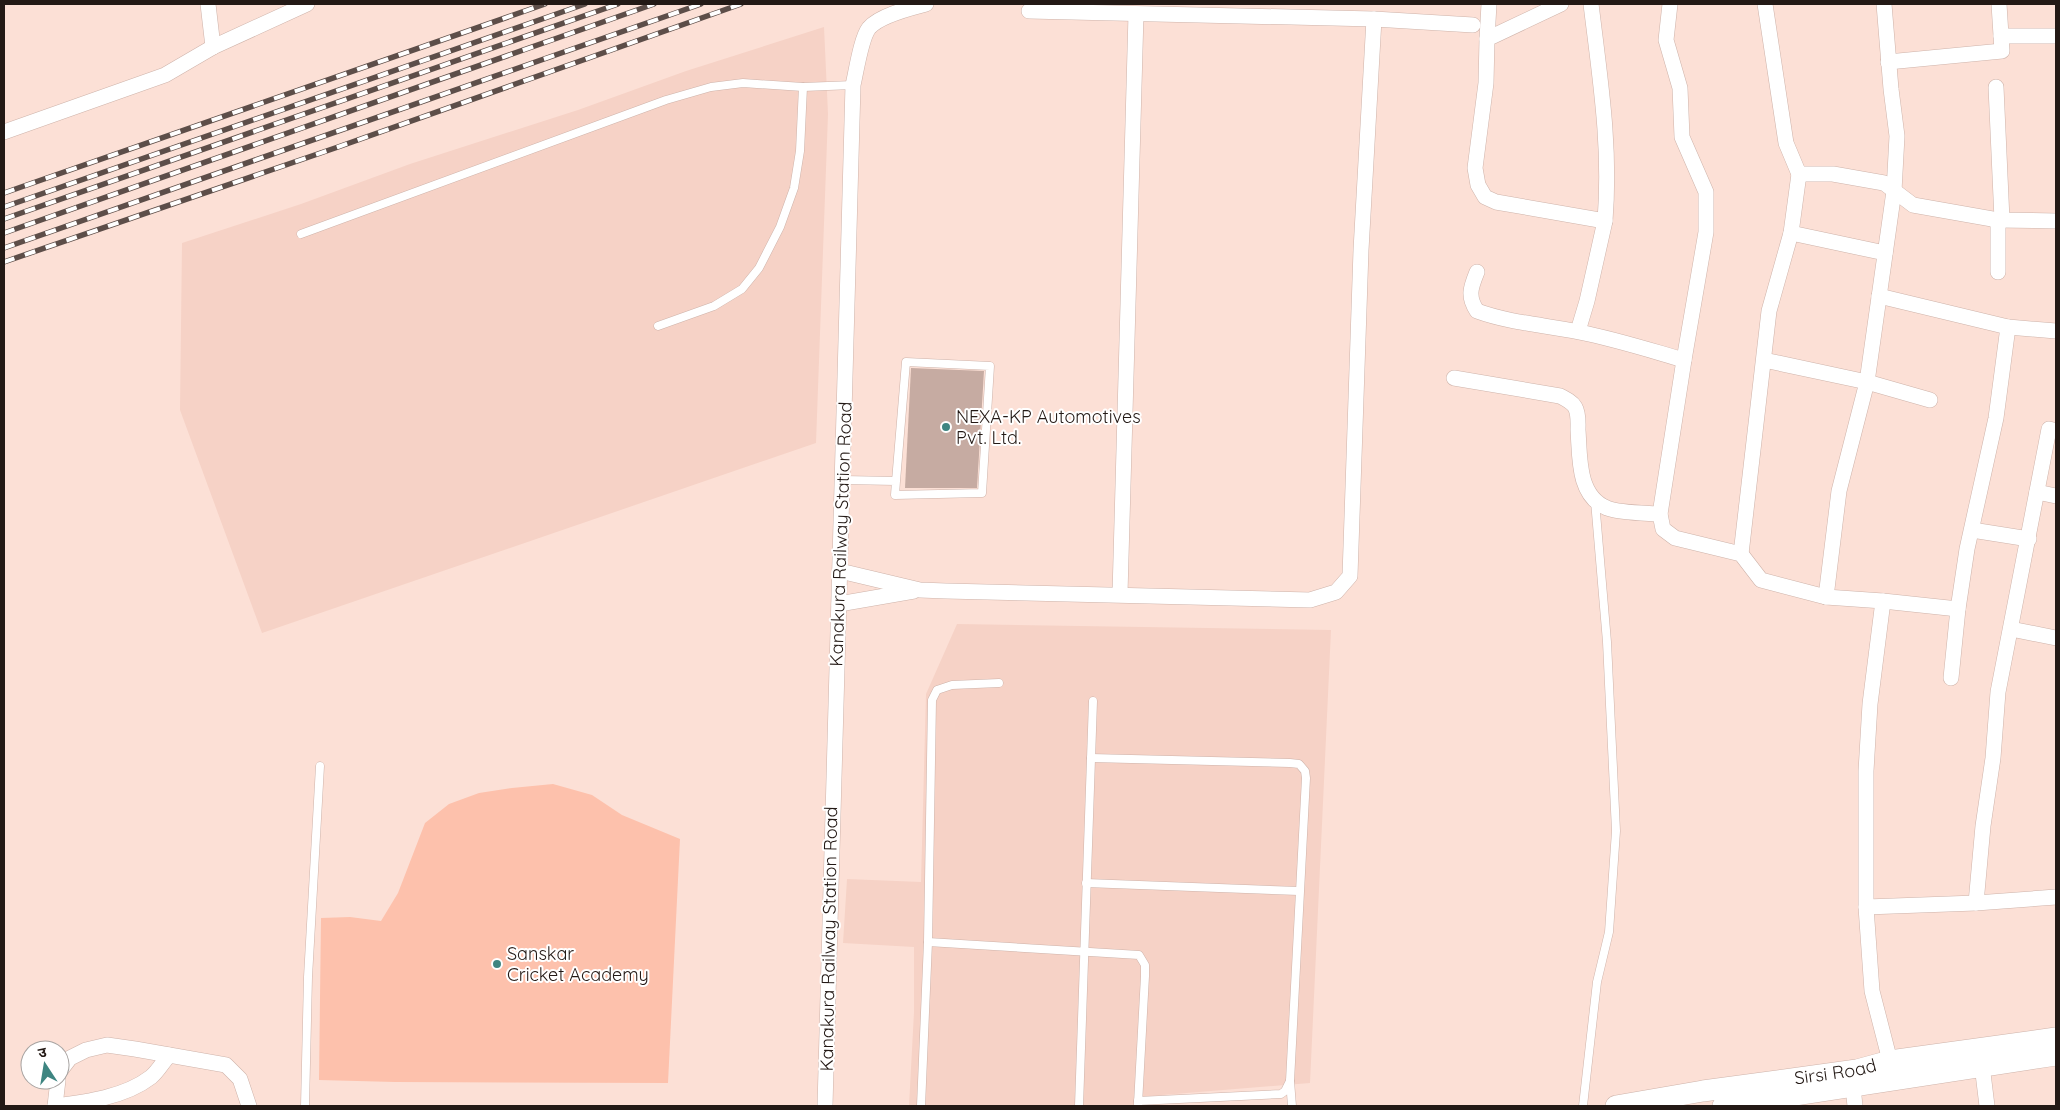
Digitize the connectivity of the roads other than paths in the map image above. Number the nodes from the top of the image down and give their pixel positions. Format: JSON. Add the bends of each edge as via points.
{"nodes":[{"id":1,"x":208,"y":4,"type":"edge"},
{"id":2,"x":307,"y":4,"type":"edge"},
{"id":3,"x":926,"y":4,"type":"edge"},
{"id":4,"x":1488,"y":4,"type":"edge"},
{"id":5,"x":1561,"y":4,"type":"edge"},
{"id":6,"x":1591,"y":4,"type":"edge"},
{"id":7,"x":1670,"y":4,"type":"edge"},
{"id":8,"x":1765,"y":4,"type":"edge"},
{"id":9,"x":1884,"y":4,"type":"edge"},
{"id":10,"x":1999,"y":4,"type":"edge"},
{"id":11,"x":1029,"y":10,"type":"dead end"},
{"id":12,"x":1136,"y":14,"type":"junction"},
{"id":13,"x":1374,"y":19,"type":"junction"},
{"id":14,"x":1473,"y":25,"type":"dead end"},
{"id":15,"x":2001,"y":36,"type":"junction"},
{"id":16,"x":2056,"y":36,"type":"edge"},
{"id":17,"x":1487,"y":40,"type":"junction"},
{"id":18,"x":213,"y":47,"type":"junction"},
{"id":19,"x":1888,"y":62,"type":"junction"},
{"id":20,"x":854,"y":86,"type":"junction"},
{"id":21,"x":803,"y":87,"type":"junction"},
{"id":22,"x":1996,"y":87,"type":"dead end"},
{"id":23,"x":4,"y":132,"type":"edge"},
{"id":24,"x":1799,"y":174,"type":"junction"},
{"id":25,"x":1894,"y":190,"type":"junction"},
{"id":26,"x":2000,"y":220,"type":"junction"},
{"id":27,"x":1604,"y":221,"type":"junction"},
{"id":28,"x":2056,"y":221,"type":"edge"},
{"id":29,"x":1791,"y":233,"type":"junction"},
{"id":30,"x":301,"y":234,"type":"dead end"},
{"id":31,"x":1885,"y":253,"type":"junction"},
{"id":32,"x":1477,"y":272,"type":"dead end"},
{"id":33,"x":1998,"y":272,"type":"dead end"},
{"id":34,"x":1879,"y":296,"type":"junction"},
{"id":35,"x":658,"y":326,"type":"dead end"},
{"id":36,"x":2008,"y":327,"type":"junction"},
{"id":37,"x":2056,"y":331,"type":"edge"},
{"id":38,"x":1578,"y":332,"type":"junction"},
{"id":39,"x":1684,"y":360,"type":"junction"},
{"id":40,"x":1764,"y":360,"type":"junction"},
{"id":41,"x":1454,"y":378,"type":"dead end"},
{"id":42,"x":1867,"y":382,"type":"junction"},
{"id":43,"x":1930,"y":400,"type":"dead end"},
{"id":44,"x":2056,"y":431,"type":"edge"},
{"id":45,"x":843,"y":480,"type":"junction"},
{"id":46,"x":896,"y":481,"type":"junction"},
{"id":47,"x":2036,"y":492,"type":"junction"},
{"id":48,"x":2056,"y":496,"type":"edge"},
{"id":49,"x":1595,"y":501,"type":"junction"},
{"id":50,"x":1660,"y":514,"type":"junction"},
{"id":51,"x":1972,"y":530,"type":"junction"},
{"id":52,"x":2028,"y":539,"type":"junction"},
{"id":53,"x":1740,"y":554,"type":"junction"},
{"id":54,"x":840,"y":571,"type":"junction"},
{"id":55,"x":920,"y":590,"type":"junction"},
{"id":56,"x":1120,"y":594,"type":"junction"},
{"id":57,"x":1826,"y":597,"type":"junction"},
{"id":58,"x":1883,"y":601,"type":"junction"},
{"id":59,"x":839,"y":604,"type":"junction"},
{"id":60,"x":1958,"y":609,"type":"junction"},
{"id":61,"x":2011,"y":629,"type":"junction"},
{"id":62,"x":2056,"y":638,"type":"edge"},
{"id":63,"x":1951,"y":678,"type":"dead end"},
{"id":64,"x":999,"y":683,"type":"dead end"},
{"id":65,"x":1093,"y":701,"type":"dead end"},
{"id":66,"x":1091,"y":758,"type":"junction"},
{"id":67,"x":320,"y":766,"type":"dead end"},
{"id":68,"x":1086,"y":883,"type":"junction"},
{"id":69,"x":1299,"y":891,"type":"junction"},
{"id":70,"x":2056,"y":896,"type":"edge"},
{"id":71,"x":1976,"y":903,"type":"junction"},
{"id":72,"x":1866,"y":907,"type":"junction"},
{"id":73,"x":928,"y":942,"type":"junction"},
{"id":74,"x":1083,"y":951,"type":"junction"},
{"id":75,"x":2056,"y":1038,"type":"edge"},
{"id":76,"x":2056,"y":1055,"type":"edge"},
{"id":77,"x":169,"y":1056,"type":"junction"},
{"id":78,"x":70,"y":1058,"type":"edge"},
{"id":79,"x":1890,"y":1061,"type":"junction"},
{"id":80,"x":1982,"y":1065,"type":"junction"},
{"id":81,"x":1290,"y":1081,"type":"junction"},
{"id":82,"x":57,"y":1090,"type":"edge"},
{"id":83,"x":1854,"y":1096,"type":"edge"},
{"id":84,"x":1138,"y":1104,"type":"edge"},
{"id":85,"x":55,"y":1106,"type":"edge"},
{"id":86,"x":249,"y":1106,"type":"edge"},
{"id":87,"x":305,"y":1106,"type":"edge"},
{"id":88,"x":825,"y":1106,"type":"edge"},
{"id":89,"x":921,"y":1106,"type":"edge"},
{"id":90,"x":1079,"y":1106,"type":"edge"},
{"id":91,"x":1292,"y":1106,"type":"edge"},
{"id":92,"x":1583,"y":1106,"type":"edge"},
{"id":93,"x":1616,"y":1106,"type":"edge"},
{"id":94,"x":1724,"y":1106,"type":"edge"},
{"id":95,"x":1987,"y":1106,"type":"edge"}],
"edges":[{"from":1,"to":18,"type":"street"},
{"from":2,"to":18,"type":"street"},
{"from":3,"to":20,"type":"street","name":"Kanakura Railway Station Road","via":[[892,13],[868,28]]},
{"from":4,"to":17,"type":"street"},
{"from":5,"to":17,"type":"street"},
{"from":6,"to":27,"type":"street","via":[[1607,138]]},
{"from":7,"to":39,"type":"street","via":[[1666,40],[1680,88],[1682,137],[1706,192],[1706,232]]},
{"from":8,"to":24,"type":"street","via":[[1786,143]]},
{"from":9,"to":19,"type":"street"},
{"from":10,"to":15,"type":"street"},
{"from":11,"to":12,"type":"street"},
{"from":12,"to":13,"type":"street"},
{"from":12,"to":56,"type":"street"},
{"from":13,"to":14,"type":"street"},
{"from":13,"to":56,"type":"street","via":[[1361,250],[1350,576],[1336,592],[1310,600]]},
{"from":15,"to":16,"type":"street"},
{"from":15,"to":19,"type":"street","via":[[2002,51]]},
{"from":17,"to":27,"type":"street","via":[[1486,83],[1475,168],[1478,185],[1485,197],[1496,202]]},
{"from":18,"to":23,"type":"street","via":[[165,75]]},
{"from":19,"to":25,"type":"street","via":[[1897,136]]},
{"from":20,"to":21,"type":"lane"},
{"from":20,"to":45,"type":"street","name":"Kanakura Railway Station Road"},
{"from":21,"to":30,"type":"lane","via":[[743,83],[711,87],[666,100]]},
{"from":21,"to":35,"type":"lane","via":[[800,151],[794,188],[780,227],[759,268],[742,289],[714,306]]},
{"from":22,"to":26,"type":"street"},
{"from":24,"to":25,"type":"street","via":[[1834,174],[1884,183]]},
{"from":24,"to":29,"type":"street"},
{"from":25,"to":26,"type":"street","via":[[1913,205]]},
{"from":25,"to":31,"type":"street"},
{"from":26,"to":28,"type":"street"},
{"from":26,"to":33,"type":"street"},
{"from":27,"to":38,"type":"street"},
{"from":29,"to":31,"type":"street"},
{"from":29,"to":40,"type":"street","via":[[1769,311]]},
{"from":31,"to":34,"type":"street"},
{"from":32,"to":38,"type":"street","via":[[1470,291],[1471,302],[1477,311],[1517,322]]},
{"from":34,"to":36,"type":"street"},
{"from":34,"to":42,"type":"street"},
{"from":36,"to":37,"type":"street"},
{"from":36,"to":51,"type":"street","via":[[1996,418]]},
{"from":38,"to":39,"type":"street"},
{"from":39,"to":50,"type":"street"},
{"from":40,"to":42,"type":"street"},
{"from":40,"to":53,"type":"street"},
{"from":41,"to":49,"type":"street","via":[[1560,396],[1569,401],[1578,416],[1580,467],[1586,488]]},
{"from":42,"to":43,"type":"street"},
{"from":42,"to":57,"type":"street","via":[[1839,490]]},
{"from":44,"to":47,"type":"street","via":[[2049,429]]},
{"from":45,"to":46,"type":"lane"},
{"from":45,"to":54,"type":"street","name":"Kanakura Railway Station Road"},
{"from":46,"to":46,"type":"lane","via":[[906,362],[990,366],[982,493],[896,495]]},
{"from":47,"to":48,"type":"street"},
{"from":47,"to":52,"type":"street"},
{"from":49,"to":50,"type":"street","via":[[1608,509]]},
{"from":49,"to":92,"type":"lane","via":[[1607,642],[1616,831],[1609,932],[1598,982]]},
{"from":50,"to":53,"type":"street","via":[[1663,529],[1675,538]]},
{"from":51,"to":52,"type":"street"},
{"from":51,"to":60,"type":"street"},
{"from":52,"to":61,"type":"street"},
{"from":53,"to":57,"type":"street","via":[[1761,580]]},
{"from":54,"to":55,"type":"street"},
{"from":54,"to":59,"type":"street","name":"Kanakura Railway Station Road"},
{"from":55,"to":56,"type":"street"},
{"from":55,"to":59,"type":"street"},
{"from":57,"to":58,"type":"street"},
{"from":58,"to":60,"type":"street"},
{"from":58,"to":72,"type":"street","via":[[1870,704],[1866,771]]},
{"from":59,"to":88,"type":"street","name":"Kanakura Railway Station Road"},
{"from":60,"to":63,"type":"street"},
{"from":61,"to":62,"type":"street"},
{"from":61,"to":71,"type":"street","via":[[1998,692]]},
{"from":64,"to":73,"type":"lane","via":[[952,684],[937,690],[932,700]]},
{"from":65,"to":66,"type":"lane"},
{"from":66,"to":68,"type":"lane"},
{"from":66,"to":69,"type":"lane","via":[[1299,764],[1306,778]]},
{"from":67,"to":87,"type":"lane","via":[[308,977]]},
{"from":68,"to":69,"type":"lane"},
{"from":68,"to":74,"type":"lane"},
{"from":69,"to":81,"type":"lane"},
{"from":70,"to":71,"type":"street"},
{"from":71,"to":72,"type":"street"},
{"from":72,"to":79,"type":"street","via":[[1872,991]]},
{"from":73,"to":74,"type":"lane"},
{"from":73,"to":89,"type":"lane"},
{"from":74,"to":84,"type":"lane","via":[[1139,955],[1145,965]]},
{"from":74,"to":90,"type":"lane"},
{"from":75,"to":79,"type":"main road","name":"Sirsi Road"},
{"from":76,"to":80,"type":"main road","name":"Sirsi Road"},
{"from":77,"to":78,"type":"street","via":[[107,1045]]},
{"from":77,"to":85,"type":"street","via":[[152,1076],[127,1090],[88,1102]]},
{"from":77,"to":86,"type":"street","via":[[226,1065],[240,1080]]},
{"from":79,"to":93,"type":"main road","name":"Sirsi Road","via":[[1857,1070]]},
{"from":80,"to":83,"type":"main road","name":"Sirsi Road"},
{"from":80,"to":95,"type":"street"},
{"from":81,"to":84,"type":"lane","via":[[1281,1094]]},
{"from":81,"to":91,"type":"lane"},
{"from":82,"to":85,"type":"street"},
{"from":83,"to":94,"type":"main road","name":"Sirsi Road"}]}
